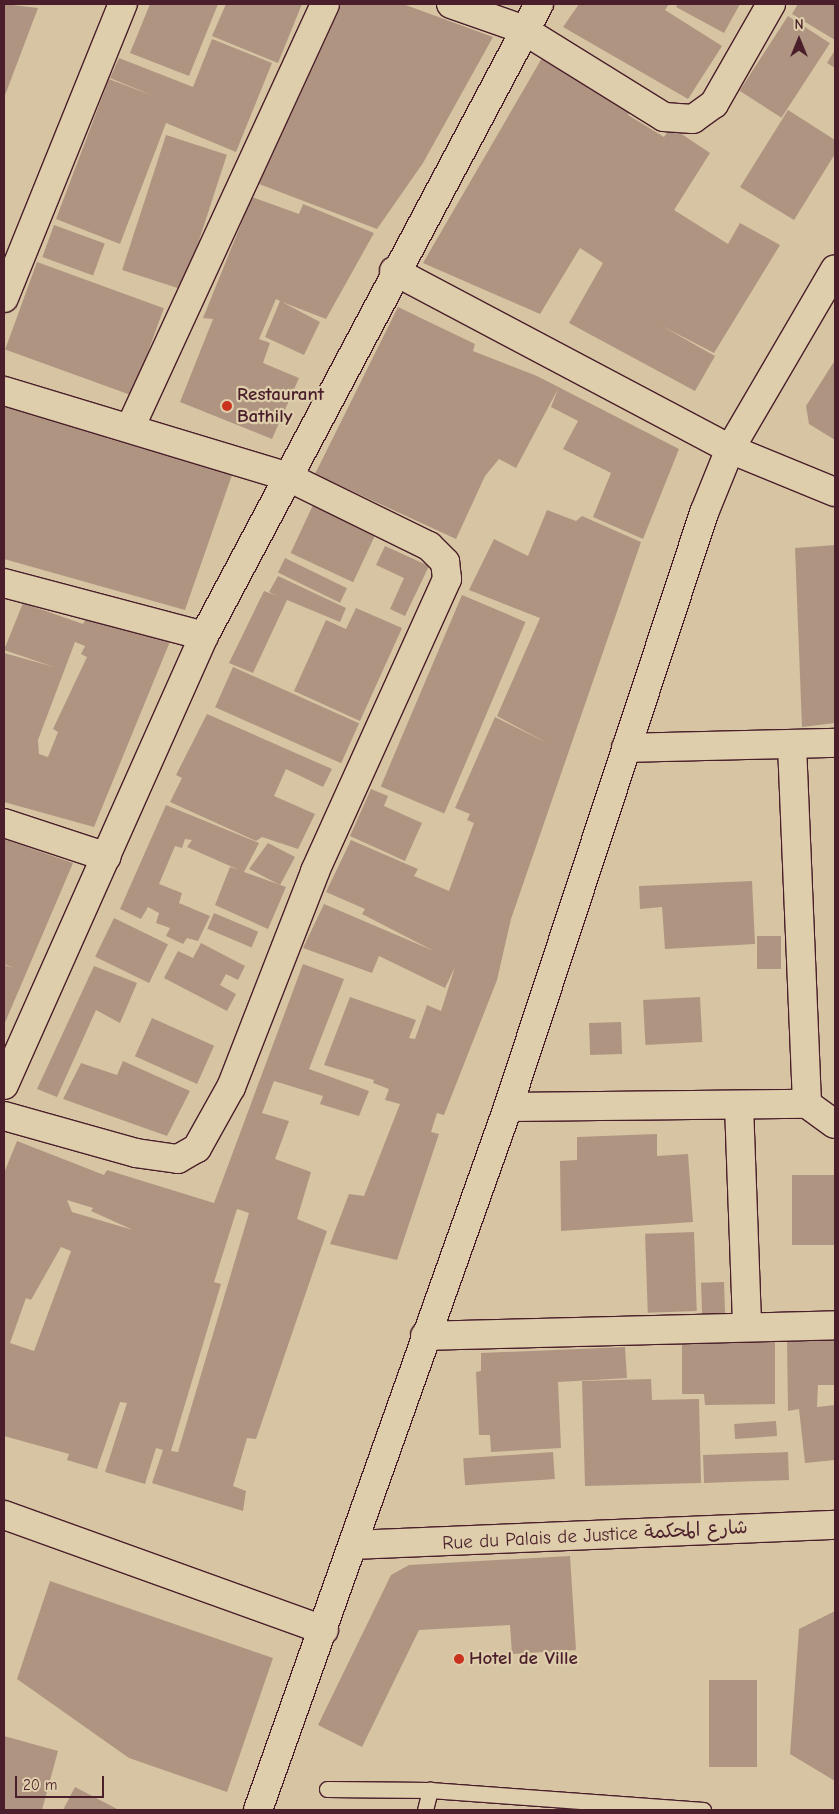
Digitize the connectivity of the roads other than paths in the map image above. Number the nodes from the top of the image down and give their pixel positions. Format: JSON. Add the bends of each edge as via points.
{"nodes":[{"id":1,"x":123,"y":4,"type":"edge"},
{"id":2,"x":325,"y":4,"type":"edge"},
{"id":3,"x":451,"y":4,"type":"edge"},
{"id":4,"x":539,"y":4,"type":"edge"},
{"id":5,"x":771,"y":4,"type":"edge"},
{"id":6,"x":522,"y":30,"type":"junction"},
{"id":7,"x":835,"y":269,"type":"edge"},
{"id":8,"x":394,"y":271,"type":"junction"},
{"id":9,"x":4,"y":298,"type":"edge"},
{"id":10,"x":4,"y":391,"type":"edge"},
{"id":11,"x":131,"y":426,"type":"junction"},
{"id":12,"x":730,"y":449,"type":"junction"},
{"id":13,"x":288,"y":477,"type":"junction"},
{"id":14,"x":835,"y":492,"type":"edge"},
{"id":15,"x":5,"y":587,"type":"edge"},
{"id":16,"x":204,"y":636,"type":"junction"},
{"id":17,"x":835,"y":743,"type":"edge"},
{"id":18,"x":792,"y":745,"type":"junction"},
{"id":19,"x":626,"y":748,"type":"junction"},
{"id":20,"x":4,"y":823,"type":"edge"},
{"id":21,"x":107,"y":857,"type":"junction"},
{"id":22,"x":4,"y":1085,"type":"edge"},
{"id":23,"x":807,"y":1104,"type":"junction"},
{"id":24,"x":739,"y":1105,"type":"junction"},
{"id":25,"x":508,"y":1108,"type":"junction"},
{"id":26,"x":4,"y":1116,"type":"edge"},
{"id":27,"x":835,"y":1124,"type":"edge"},
{"id":28,"x":835,"y":1325,"type":"edge"},
{"id":29,"x":748,"y":1326,"type":"junction"},
{"id":30,"x":425,"y":1336,"type":"junction"},
{"id":31,"x":4,"y":1516,"type":"edge"},
{"id":32,"x":835,"y":1525,"type":"edge"},
{"id":33,"x":354,"y":1545,"type":"junction"},
{"id":34,"x":324,"y":1630,"type":"junction"},
{"id":35,"x":327,"y":1788,"type":"dead end"},
{"id":36,"x":430,"y":1790,"type":"junction"},
{"id":37,"x":258,"y":1810,"type":"edge"},
{"id":38,"x":425,"y":1810,"type":"edge"},
{"id":39,"x":703,"y":1810,"type":"edge"}],
"edges":[{"from":1,"to":9,"type":"main road"},
{"from":2,"to":11,"type":"main road"},
{"from":3,"to":6,"type":"main road"},
{"from":4,"to":6,"type":"main road"},
{"from":5,"to":6,"type":"main road","via":[[714,104],[693,119],[664,117]]},
{"from":6,"to":8,"type":"main road"},
{"from":7,"to":12,"type":"main road"},
{"from":8,"to":12,"type":"main road"},
{"from":8,"to":13,"type":"main road"},
{"from":10,"to":11,"type":"main road"},
{"from":11,"to":13,"type":"main road"},
{"from":12,"to":14,"type":"main road"},
{"from":12,"to":19,"type":"main road"},
{"from":13,"to":16,"type":"main road"},
{"from":13,"to":26,"type":"main road","via":[[429,546],[445,562],[448,579],[315,872],[231,1088],[197,1148],[178,1159],[136,1154]]},
{"from":15,"to":16,"type":"main road"},
{"from":16,"to":21,"type":"main road"},
{"from":17,"to":18,"type":"main road"},
{"from":18,"to":19,"type":"main road"},
{"from":18,"to":23,"type":"main road"},
{"from":19,"to":25,"type":"main road"},
{"from":20,"to":21,"type":"main road"},
{"from":21,"to":22,"type":"main road"},
{"from":23,"to":24,"type":"main road"},
{"from":23,"to":27,"type":"main road"},
{"from":24,"to":25,"type":"main road"},
{"from":24,"to":29,"type":"main road"},
{"from":25,"to":30,"type":"main road"},
{"from":28,"to":29,"type":"main road"},
{"from":29,"to":30,"type":"main road"},
{"from":30,"to":33,"type":"main road"},
{"from":31,"to":34,"type":"main road"},
{"from":32,"to":33,"type":"main road","name":"Rue du Palais de Justice شارع المحكمة"},
{"from":33,"to":34,"type":"main road"},
{"from":34,"to":37,"type":"main road"},
{"from":35,"to":36,"type":"lane"},
{"from":36,"to":38,"type":"lane"},
{"from":36,"to":39,"type":"lane"}]}
